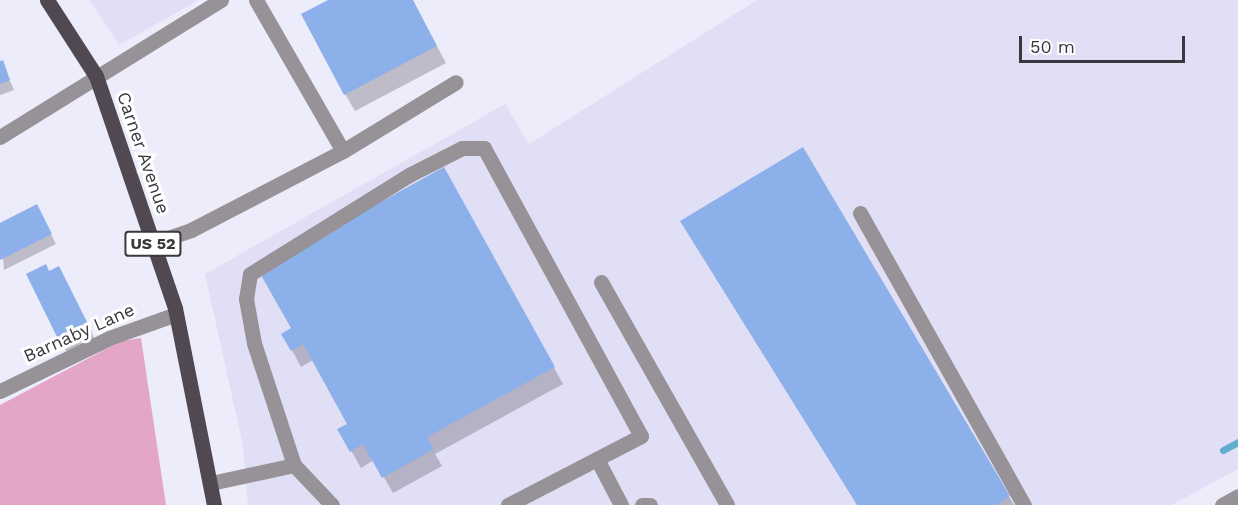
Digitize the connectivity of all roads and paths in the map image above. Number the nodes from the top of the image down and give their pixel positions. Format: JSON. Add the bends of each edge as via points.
{"nodes":[{"id":1,"x":47,"y":0,"type":"edge"},
{"id":2,"x":221,"y":0,"type":"edge"},
{"id":3,"x":256,"y":0,"type":"edge"},
{"id":4,"x":96,"y":76,"type":"junction"},
{"id":5,"x":456,"y":82,"type":"dead end"},
{"id":6,"x":0,"y":137,"type":"edge"},
{"id":7,"x":343,"y":151,"type":"junction"},
{"id":8,"x":860,"y":213,"type":"dead end"},
{"id":9,"x":153,"y":243,"type":"junction"},
{"id":10,"x":601,"y":282,"type":"dead end"},
{"id":11,"x":176,"y":314,"type":"junction"},
{"id":12,"x":0,"y":391,"type":"edge"},
{"id":13,"x":597,"y":459,"type":"junction"},
{"id":14,"x":294,"y":465,"type":"junction"},
{"id":15,"x":211,"y":483,"type":"junction"},
{"id":16,"x":1238,"y":496,"type":"edge"},
{"id":17,"x":214,"y":505,"type":"edge"},
{"id":18,"x":332,"y":505,"type":"edge"},
{"id":19,"x":508,"y":505,"type":"edge"},
{"id":20,"x":621,"y":505,"type":"edge"},
{"id":21,"x":642,"y":505,"type":"edge"},
{"id":22,"x":650,"y":505,"type":"edge"},
{"id":23,"x":727,"y":505,"type":"edge"},
{"id":24,"x":1024,"y":505,"type":"edge"},
{"id":25,"x":1222,"y":505,"type":"edge"}],
"edges":[{"from":1,"to":4,"type":"main road","name":"Carner Avenue","number":"US 52"},
{"from":2,"to":4,"type":"street"},
{"from":3,"to":7,"type":"street"},
{"from":4,"to":6,"type":"street"},
{"from":4,"to":9,"type":"main road","name":"Carner Avenue","number":"US 52"},
{"from":5,"to":7,"type":"street"},
{"from":7,"to":9,"type":"street","via":[[191,230]]},
{"from":8,"to":24,"type":"street"},
{"from":9,"to":11,"type":"main road","name":"Carner Avenue","number":"US 52"},
{"from":10,"to":23,"type":"street"},
{"from":11,"to":12,"type":"street","name":"Barnaby Lane","via":[[109,338]]},
{"from":11,"to":15,"type":"main road","name":"Carner Avenue","number":"US 52"},
{"from":13,"to":14,"type":"street","via":[[641,436],[484,148],[462,148],[250,274],[246,299],[254,343]]},
{"from":13,"to":19,"type":"street"},
{"from":13,"to":20,"type":"street"},
{"from":14,"to":15,"type":"street"},
{"from":14,"to":18,"type":"street"},
{"from":15,"to":17,"type":"main road","name":"Carner Avenue","number":"US 52"},
{"from":16,"to":25,"type":"street"},
{"from":21,"to":22,"type":"street"}]}
